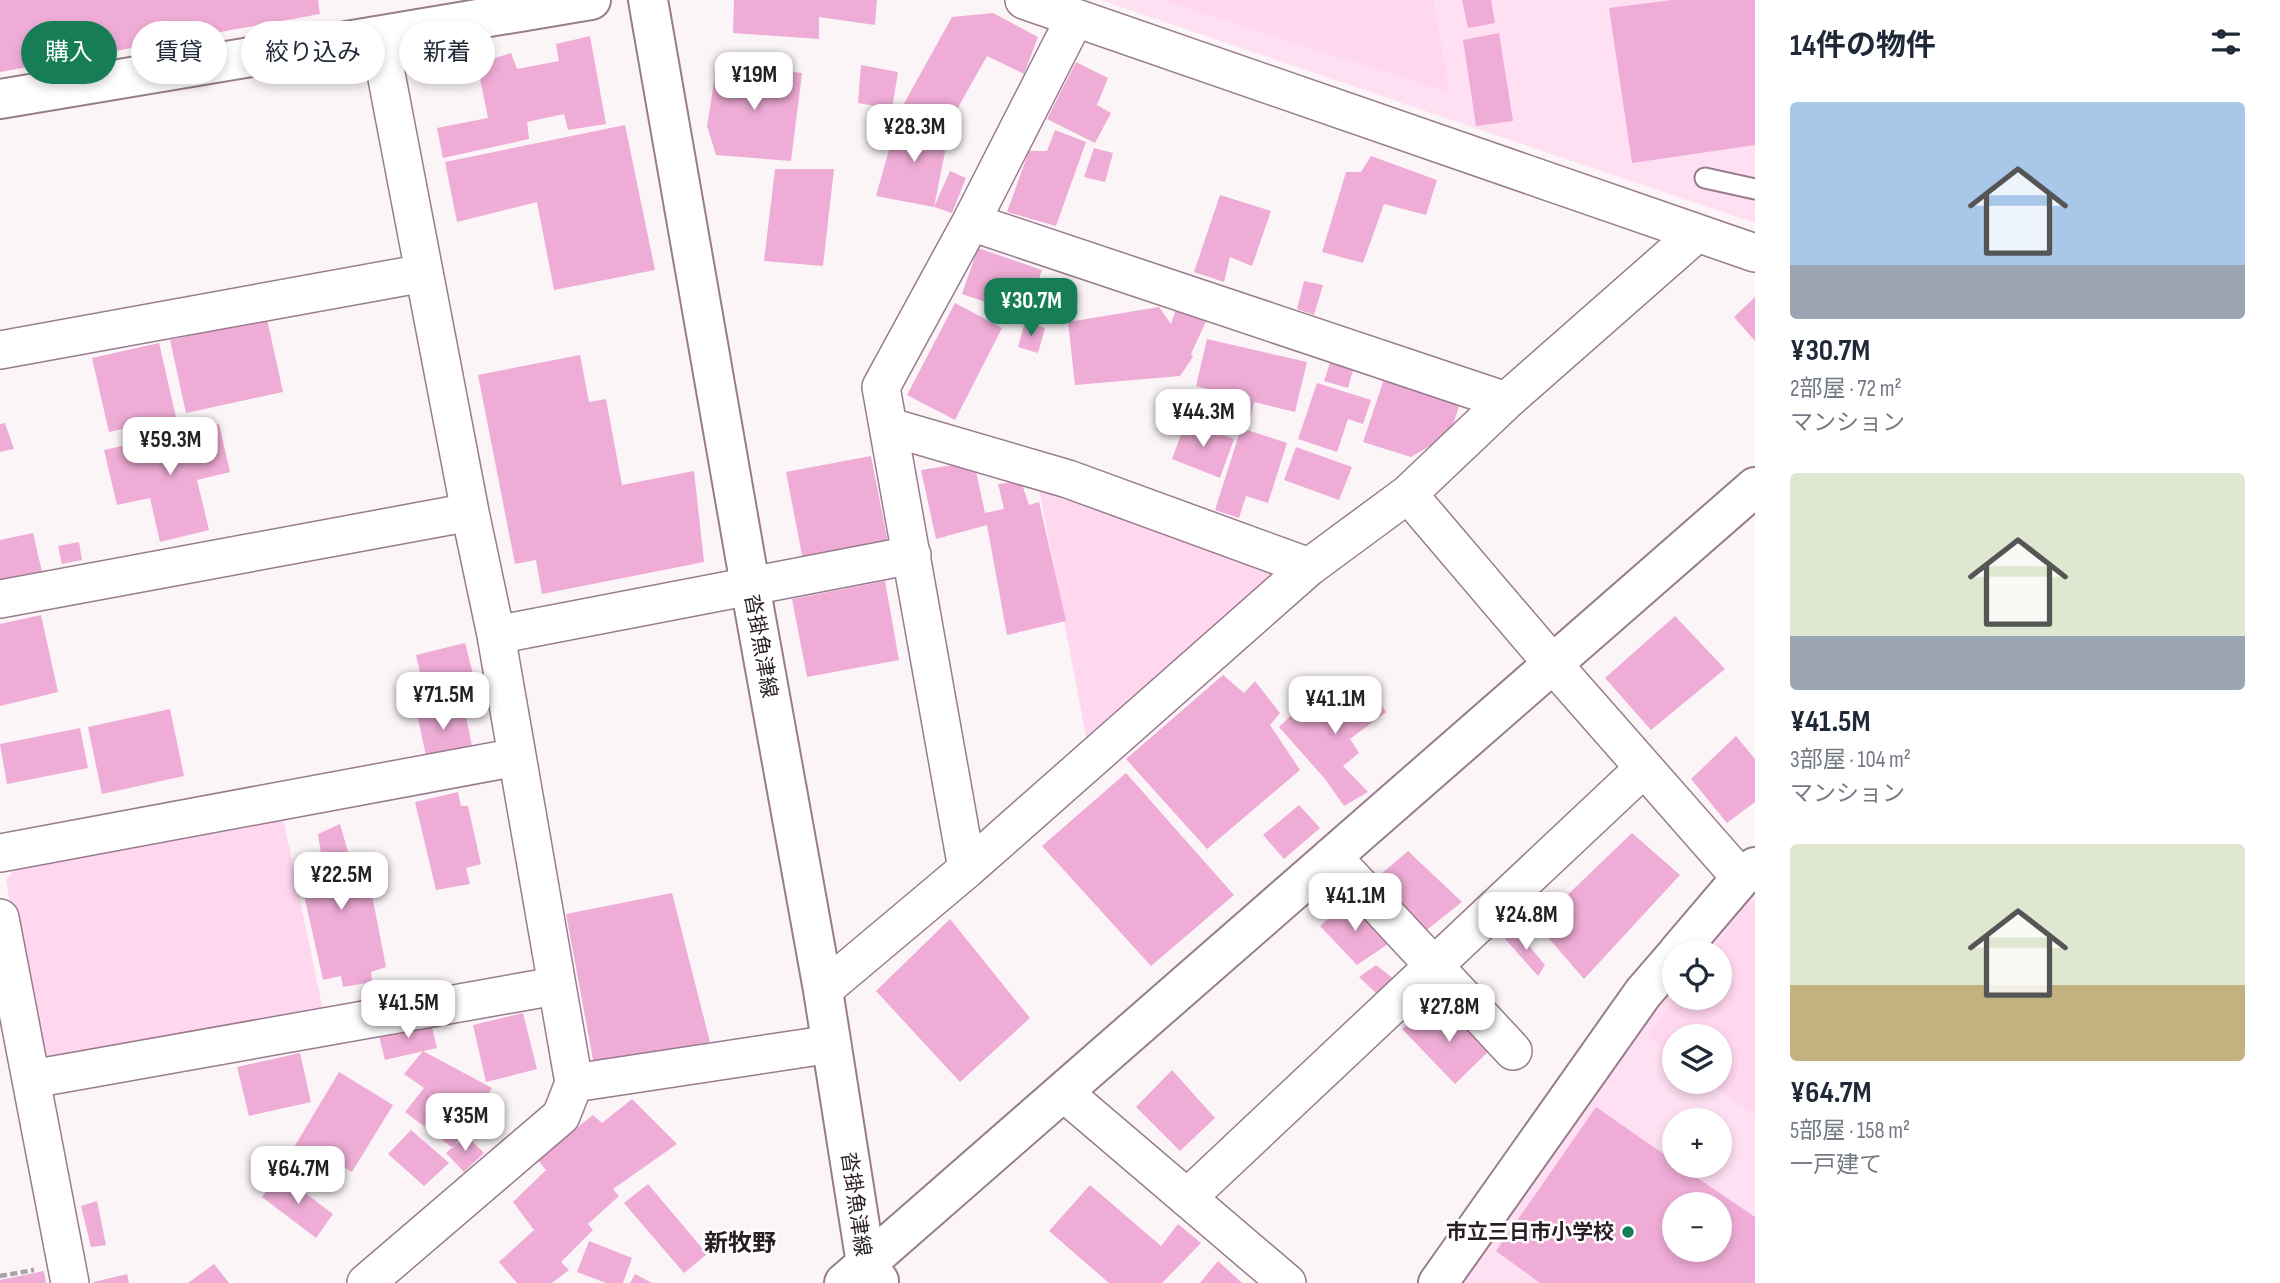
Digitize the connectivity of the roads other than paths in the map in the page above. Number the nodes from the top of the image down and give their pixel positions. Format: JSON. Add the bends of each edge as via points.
{"nodes":[{"id":1,"x":592,"y":0,"type":"edge"},
{"id":2,"x":648,"y":0,"type":"edge"},
{"id":3,"x":1024,"y":0,"type":"edge"},
{"id":4,"x":1075,"y":18,"type":"junction"},
{"id":5,"x":385,"y":36,"type":"edge"},
{"id":6,"x":241,"y":60,"type":"edge"},
{"id":7,"x":385,"y":68,"type":"edge"},
{"id":8,"x":0,"y":99,"type":"edge"},
{"id":9,"x":1705,"y":178,"type":"dead end"},
{"id":10,"x":1755,"y":189,"type":"edge"},
{"id":11,"x":971,"y":222,"type":"junction"},
{"id":12,"x":1697,"y":233,"type":"junction"},
{"id":13,"x":1755,"y":253,"type":"edge"},
{"id":14,"x":424,"y":273,"type":"junction"},
{"id":15,"x":0,"y":350,"type":"edge"},
{"id":16,"x":1506,"y":401,"type":"junction"},
{"id":17,"x":890,"y":427,"type":"junction"},
{"id":18,"x":1755,"y":487,"type":"edge"},
{"id":19,"x":1408,"y":494,"type":"junction"},
{"id":20,"x":470,"y":512,"type":"junction"},
{"id":21,"x":912,"y":555,"type":"junction"},
{"id":22,"x":1309,"y":567,"type":"junction"},
{"id":23,"x":750,"y":585,"type":"junction"},
{"id":24,"x":0,"y":599,"type":"edge"},
{"id":25,"x":496,"y":635,"type":"junction"},
{"id":26,"x":1552,"y":663,"type":"junction"},
{"id":27,"x":517,"y":757,"type":"junction"},
{"id":28,"x":1644,"y":768,"type":"junction"},
{"id":29,"x":0,"y":853,"type":"edge"},
{"id":30,"x":1332,"y":856,"type":"junction"},
{"id":31,"x":967,"y":869,"type":"junction"},
{"id":32,"x":1748,"y":872,"type":"edge"},
{"id":33,"x":0,"y":918,"type":"edge"},
{"id":34,"x":1688,"y":940,"type":"edge"},
{"id":35,"x":1433,"y":967,"type":"junction"},
{"id":36,"x":1662,"y":971,"type":"edge"},
{"id":37,"x":555,"y":986,"type":"junction"},
{"id":38,"x":823,"y":990,"type":"junction"},
{"id":39,"x":832,"y":1044,"type":"junction"},
{"id":40,"x":1513,"y":1051,"type":"dead end"},
{"id":41,"x":32,"y":1079,"type":"junction"},
{"id":42,"x":574,"y":1083,"type":"junction"},
{"id":43,"x":1063,"y":1092,"type":"junction"},
{"id":44,"x":1187,"y":1198,"type":"junction"},
{"id":45,"x":863,"y":1277,"type":"edge"},
{"id":46,"x":70,"y":1283,"type":"edge"},
{"id":47,"x":366,"y":1283,"type":"edge"},
{"id":48,"x":1287,"y":1283,"type":"edge"},
{"id":49,"x":1438,"y":1283,"type":"edge"}],
"edges":[{"from":1,"to":5,"type":"street"},
{"from":2,"to":23,"type":"street","name":"沓掛魚津線"},
{"from":3,"to":4,"type":"street"},
{"from":4,"to":11,"type":"street"},
{"from":4,"to":12,"type":"street"},
{"from":6,"to":8,"type":"street"},
{"from":7,"to":14,"type":"street"},
{"from":9,"to":10,"type":"lane"},
{"from":11,"to":16,"type":"street"},
{"from":11,"to":17,"type":"street","via":[[881,387]]},
{"from":12,"to":13,"type":"street"},
{"from":12,"to":16,"type":"street"},
{"from":14,"to":15,"type":"street"},
{"from":14,"to":20,"type":"street"},
{"from":16,"to":19,"type":"street"},
{"from":17,"to":21,"type":"street"},
{"from":17,"to":22,"type":"street","via":[[1068,479]]},
{"from":18,"to":26,"type":"street"},
{"from":19,"to":22,"type":"street"},
{"from":19,"to":26,"type":"street"},
{"from":20,"to":24,"type":"street"},
{"from":20,"to":25,"type":"street"},
{"from":21,"to":23,"type":"street"},
{"from":21,"to":31,"type":"street"},
{"from":22,"to":31,"type":"street"},
{"from":23,"to":25,"type":"street"},
{"from":23,"to":38,"type":"street","name":"沓掛魚津線"},
{"from":25,"to":27,"type":"street"},
{"from":26,"to":28,"type":"street"},
{"from":26,"to":30,"type":"street"},
{"from":27,"to":29,"type":"street"},
{"from":27,"to":37,"type":"street"},
{"from":28,"to":32,"type":"street"},
{"from":28,"to":35,"type":"street"},
{"from":30,"to":35,"type":"street"},
{"from":30,"to":43,"type":"street"},
{"from":31,"to":38,"type":"street"},
{"from":32,"to":34,"type":"street"},
{"from":33,"to":41,"type":"street"},
{"from":35,"to":40,"type":"street"},
{"from":35,"to":44,"type":"street"},
{"from":36,"to":49,"type":"street"},
{"from":37,"to":41,"type":"street"},
{"from":37,"to":42,"type":"street"},
{"from":38,"to":39,"type":"street","name":"沓掛魚津線"},
{"from":39,"to":42,"type":"street"},
{"from":39,"to":45,"type":"street","name":"沓掛魚津線"},
{"from":41,"to":46,"type":"street"},
{"from":42,"to":47,"type":"street","via":[[561,1116]]},
{"from":43,"to":44,"type":"street"},
{"from":43,"to":45,"type":"street"},
{"from":44,"to":48,"type":"street"}]}
